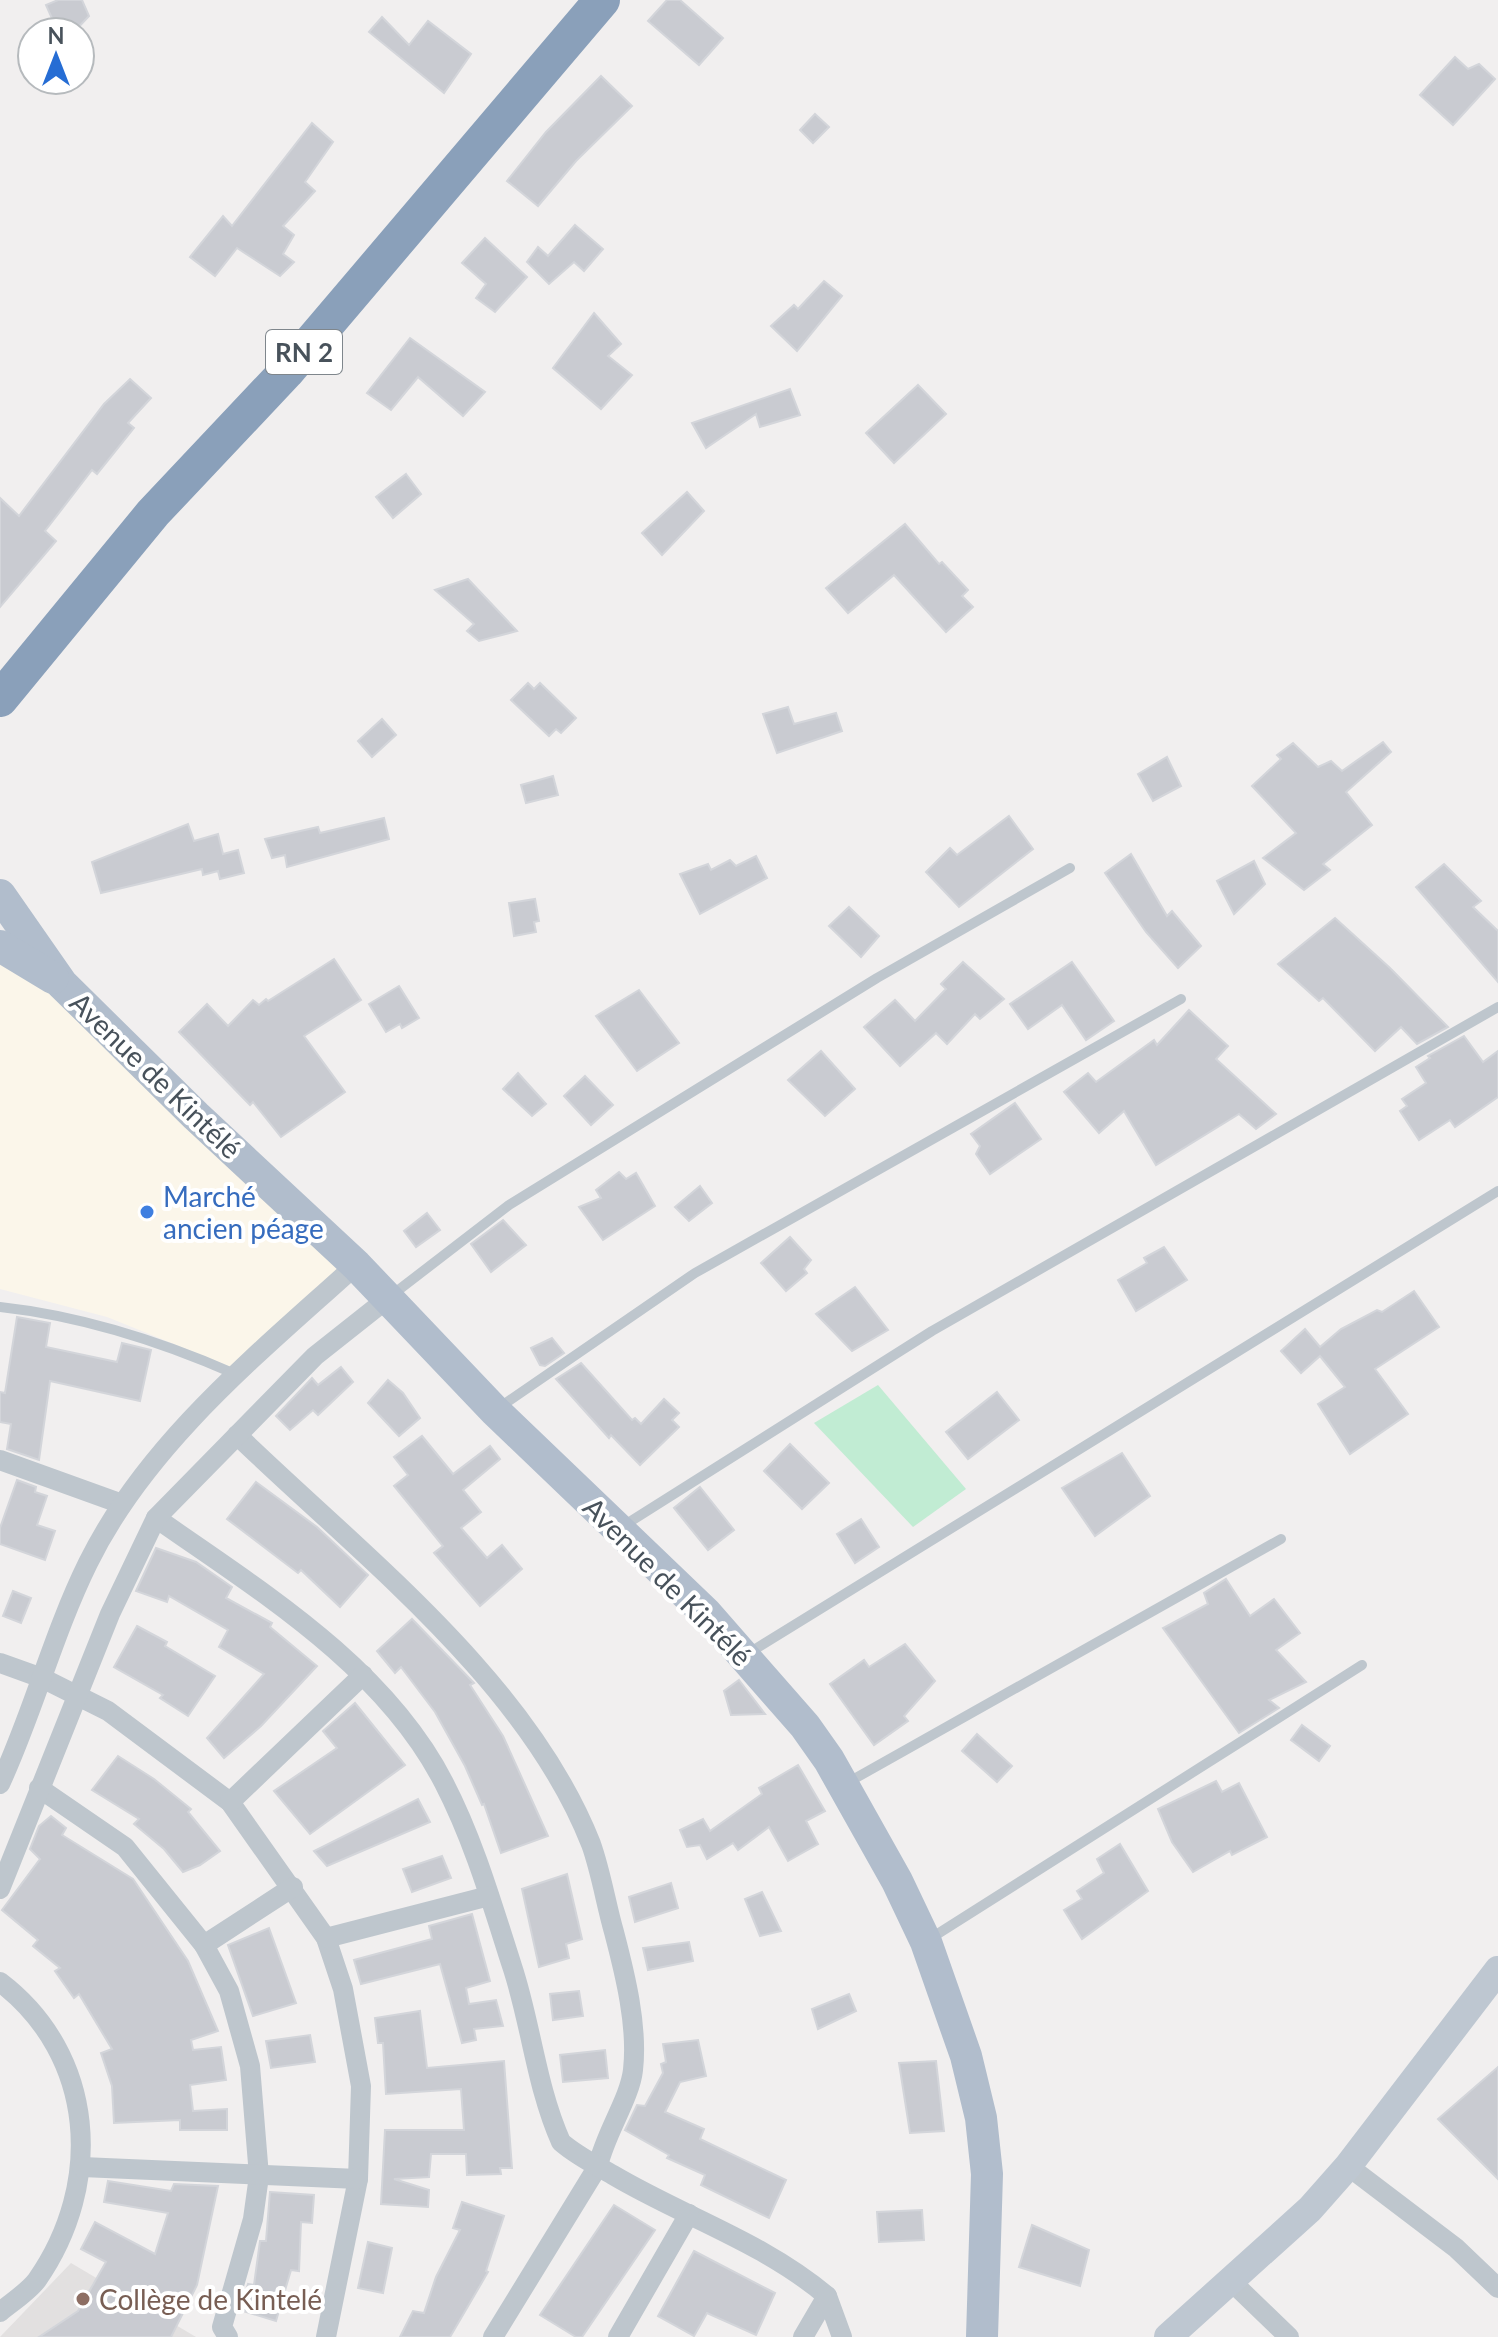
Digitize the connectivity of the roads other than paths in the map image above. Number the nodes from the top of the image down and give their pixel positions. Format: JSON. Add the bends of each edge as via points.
{"nodes":[{"id":1,"x":602,"y":0,"type":"edge"},
{"id":2,"x":0,"y":699,"type":"edge"},
{"id":3,"x":1070,"y":868,"type":"dead end"},
{"id":4,"x":0,"y":895,"type":"edge"},
{"id":5,"x":0,"y":946,"type":"edge"},
{"id":6,"x":62,"y":984,"type":"junction"},
{"id":7,"x":1181,"y":999,"type":"dead end"},
{"id":8,"x":1498,"y":1007,"type":"edge"},
{"id":9,"x":1498,"y":1191,"type":"edge"},
{"id":10,"x":356,"y":1265,"type":"junction"},
{"id":11,"x":387,"y":1299,"type":"junction"},
{"id":12,"x":0,"y":1307,"type":"edge"},
{"id":13,"x":237,"y":1375,"type":"junction"},
{"id":14,"x":495,"y":1411,"type":"junction"},
{"id":15,"x":237,"y":1435,"type":"junction"},
{"id":16,"x":0,"y":1460,"type":"edge"},
{"id":17,"x":122,"y":1504,"type":"junction"},
{"id":18,"x":156,"y":1518,"type":"junction"},
{"id":19,"x":619,"y":1529,"type":"junction"},
{"id":20,"x":1281,"y":1539,"type":"dead end"},
{"id":21,"x":744,"y":1656,"type":"junction"},
{"id":22,"x":0,"y":1663,"type":"edge"},
{"id":23,"x":1362,"y":1665,"type":"dead end"},
{"id":24,"x":363,"y":1675,"type":"junction"},
{"id":25,"x":42,"y":1678,"type":"junction"},
{"id":26,"x":77,"y":1695,"type":"junction"},
{"id":27,"x":2,"y":1776,"type":"edge"},
{"id":28,"x":843,"y":1785,"type":"junction"},
{"id":29,"x":39,"y":1788,"type":"junction"},
{"id":30,"x":230,"y":1802,"type":"junction"},
{"id":31,"x":293,"y":1887,"type":"junction"},
{"id":32,"x":0,"y":1889,"type":"edge"},
{"id":33,"x":489,"y":1896,"type":"junction"},
{"id":34,"x":326,"y":1938,"type":"junction"},
{"id":35,"x":926,"y":1942,"type":"junction"},
{"id":36,"x":204,"y":1945,"type":"junction"},
{"id":37,"x":1498,"y":1970,"type":"edge"},
{"id":38,"x":0,"y":1982,"type":"edge"},
{"id":39,"x":598,"y":2166,"type":"junction"},
{"id":40,"x":1348,"y":2166,"type":"junction"},
{"id":41,"x":82,"y":2167,"type":"junction"},
{"id":42,"x":259,"y":2176,"type":"junction"},
{"id":43,"x":358,"y":2179,"type":"junction"},
{"id":44,"x":689,"y":2214,"type":"junction"},
{"id":45,"x":1232,"y":2282,"type":"junction"},
{"id":46,"x":1498,"y":2288,"type":"edge"},
{"id":47,"x":827,"y":2296,"type":"junction"},
{"id":48,"x":0,"y":2312,"type":"edge"},
{"id":49,"x":228,"y":2337,"type":"edge"},
{"id":50,"x":326,"y":2337,"type":"edge"},
{"id":51,"x":493,"y":2337,"type":"edge"},
{"id":52,"x":618,"y":2337,"type":"edge"},
{"id":53,"x":803,"y":2337,"type":"edge"},
{"id":54,"x":842,"y":2337,"type":"edge"},
{"id":55,"x":982,"y":2337,"type":"edge"},
{"id":56,"x":1168,"y":2337,"type":"edge"},
{"id":57,"x":1289,"y":2337,"type":"edge"}],
"edges":[{"from":1,"to":2,"type":"highway","number":"RN 2","via":[[286,372],[153,513]]},
{"from":3,"to":11,"type":"lane","via":[[877,978],[509,1205]]},
{"from":4,"to":6,"type":"main road","name":"Avenue de Kintélé"},
{"from":5,"to":6,"type":"main road","name":"Avenue de Kintélé"},
{"from":6,"to":10,"type":"main road","name":"Avenue de Kintélé"},
{"from":7,"to":14,"type":"lane","via":[[695,1273]]},
{"from":8,"to":19,"type":"lane","via":[[932,1331]]},
{"from":9,"to":21,"type":"lane"},
{"from":10,"to":11,"type":"main road","name":"Avenue de Kintélé"},
{"from":10,"to":13,"type":"street"},
{"from":11,"to":14,"type":"main road","name":"Avenue de Kintélé"},
{"from":11,"to":15,"type":"street","via":[[315,1356]]},
{"from":12,"to":13,"type":"lane","via":[[92,1323]]},
{"from":13,"to":17,"type":"street"},
{"from":14,"to":19,"type":"main road","name":"Avenue de Kintélé"},
{"from":15,"to":18,"type":"street"},
{"from":15,"to":39,"type":"street","via":[[406,1590],[465,1655],[544,1757],[591,1845],[634,2041],[633,2072]]},
{"from":16,"to":17,"type":"street"},
{"from":17,"to":25,"type":"street","via":[[88,1563]]},
{"from":18,"to":24,"type":"street"},
{"from":18,"to":26,"type":"street"},
{"from":19,"to":21,"type":"main road","name":"Avenue de Kintélé"},
{"from":20,"to":28,"type":"lane"},
{"from":21,"to":28,"type":"main road","name":"Avenue de Kintélé","via":[[805,1726]]},
{"from":22,"to":25,"type":"street"},
{"from":23,"to":35,"type":"lane"},
{"from":24,"to":30,"type":"street"},
{"from":24,"to":33,"type":"street","via":[[444,1782]]},
{"from":25,"to":26,"type":"street"},
{"from":25,"to":27,"type":"street"},
{"from":26,"to":29,"type":"street"},
{"from":26,"to":30,"type":"street","via":[[155,1743]]},
{"from":28,"to":35,"type":"main road","name":"Avenue de Kintélé"},
{"from":29,"to":32,"type":"street"},
{"from":29,"to":36,"type":"street","via":[[125,1847]]},
{"from":30,"to":31,"type":"street"},
{"from":31,"to":34,"type":"street"},
{"from":31,"to":36,"type":"street"},
{"from":33,"to":34,"type":"street"},
{"from":33,"to":39,"type":"street","via":[[515,1974],[553,2125],[561,2142]]},
{"from":34,"to":43,"type":"street","via":[[343,1989],[361,2086]]},
{"from":35,"to":55,"type":"main road","name":"Avenue de Kintélé","via":[[966,2056],[981,2118],[987,2174]]},
{"from":36,"to":42,"type":"street","via":[[229,1991],[250,2066]]},
{"from":37,"to":40,"type":"street"},
{"from":38,"to":41,"type":"street","via":[[21,1999],[58,2048],[78,2106]]},
{"from":39,"to":44,"type":"street"},
{"from":39,"to":51,"type":"street"},
{"from":40,"to":45,"type":"street"},
{"from":40,"to":46,"type":"street","via":[[1456,2248]]},
{"from":41,"to":42,"type":"street"},
{"from":41,"to":48,"type":"street","via":[[67,2228],[35,2282]]},
{"from":42,"to":43,"type":"street"},
{"from":42,"to":49,"type":"street","via":[[253,2219],[222,2327]]},
{"from":43,"to":50,"type":"street"},
{"from":44,"to":47,"type":"street","via":[[781,2260]]},
{"from":44,"to":52,"type":"street"},
{"from":45,"to":56,"type":"street"},
{"from":45,"to":57,"type":"street"},
{"from":47,"to":53,"type":"street"},
{"from":47,"to":54,"type":"street"}]}
